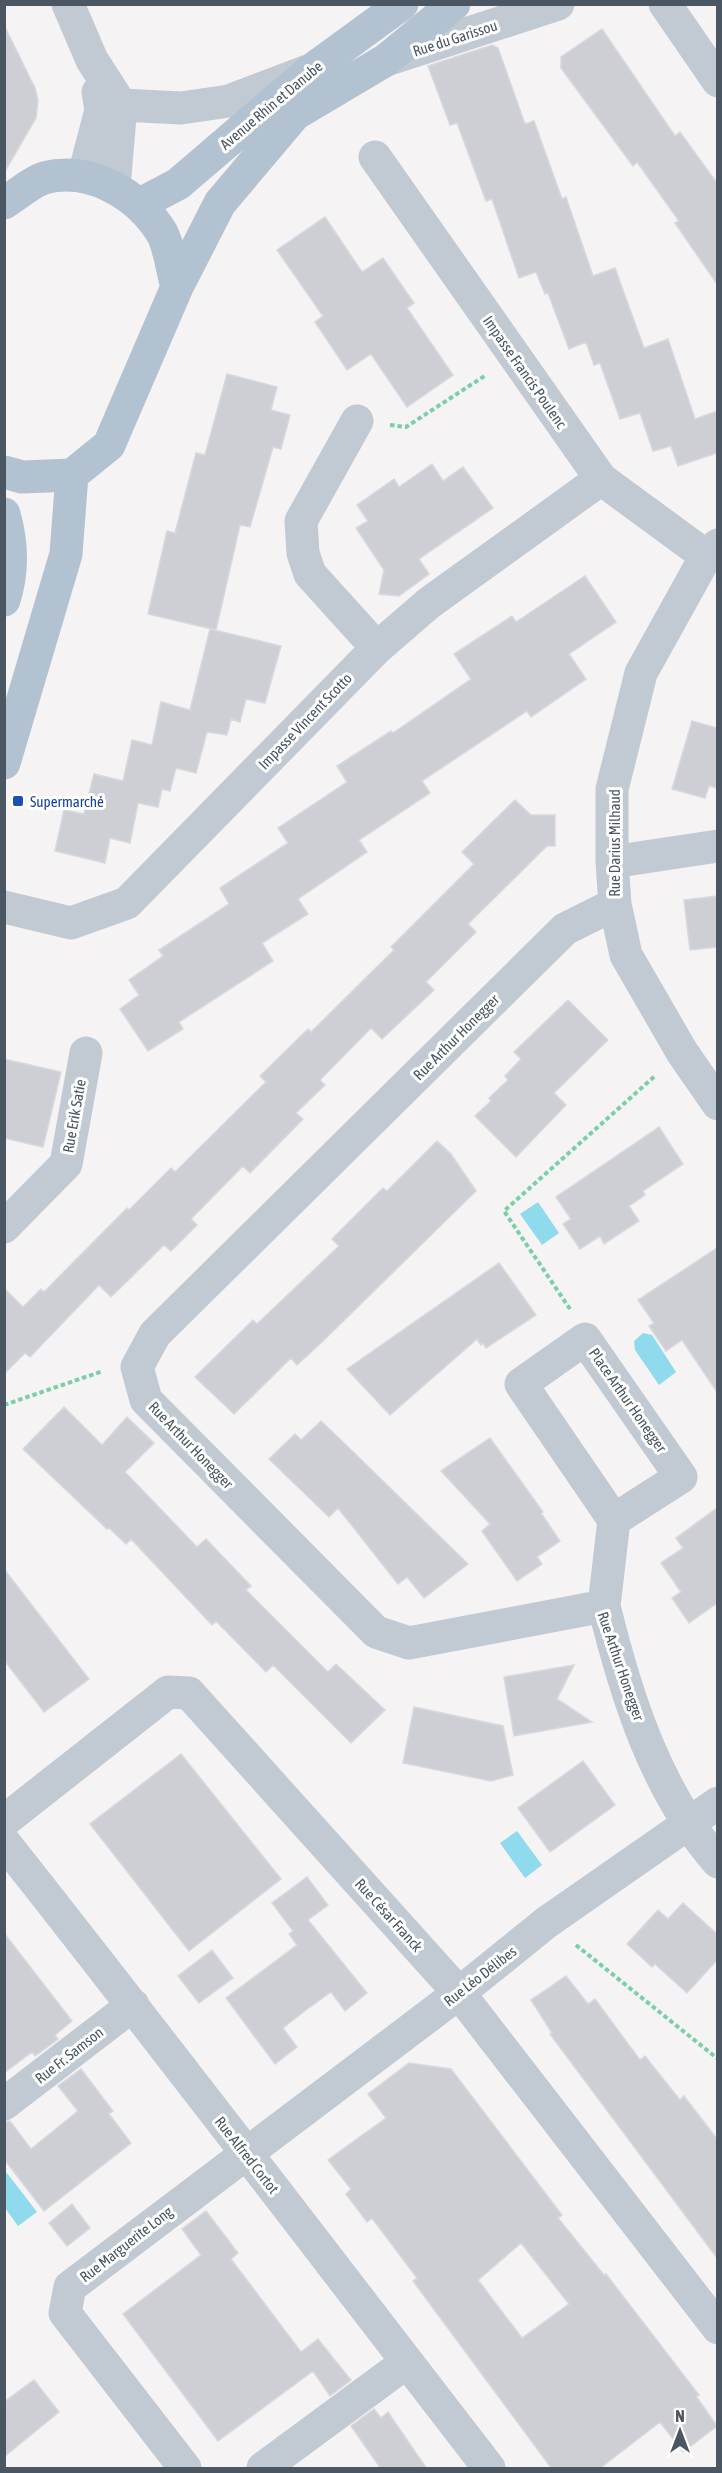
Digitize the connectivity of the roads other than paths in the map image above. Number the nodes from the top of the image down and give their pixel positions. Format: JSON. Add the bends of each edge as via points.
{"nodes":[{"id":1,"x":68,"y":4,"type":"edge"},
{"id":2,"x":402,"y":4,"type":"edge"},
{"id":3,"x":454,"y":4,"type":"edge"},
{"id":4,"x":558,"y":4,"type":"edge"},
{"id":5,"x":665,"y":4,"type":"edge"},
{"id":6,"x":92,"y":60,"type":"junction"},
{"id":7,"x":386,"y":60,"type":"junction"},
{"id":8,"x":310,"y":71,"type":"junction"},
{"id":9,"x":717,"y":81,"type":"edge"},
{"id":10,"x":121,"y":105,"type":"junction"},
{"id":11,"x":375,"y":157,"type":"dead end"},
{"id":12,"x":84,"y":175,"type":"junction"},
{"id":13,"x":127,"y":196,"type":"junction"},
{"id":14,"x":4,"y":203,"type":"edge"},
{"id":15,"x":177,"y":287,"type":"junction"},
{"id":16,"x":357,"y":421,"type":"road end"},
{"id":17,"x":4,"y":472,"type":"edge"},
{"id":18,"x":72,"y":475,"type":"junction"},
{"id":19,"x":601,"y":479,"type":"junction"},
{"id":20,"x":4,"y":514,"type":"edge"},
{"id":21,"x":712,"y":550,"type":"edge"},
{"id":22,"x":4,"y":600,"type":"edge"},
{"id":23,"x":377,"y":648,"type":"junction"},
{"id":24,"x":4,"y":763,"type":"edge"},
{"id":25,"x":717,"y":846,"type":"edge"},
{"id":26,"x":612,"y":862,"type":"junction"},
{"id":27,"x":615,"y":904,"type":"junction"},
{"id":28,"x":4,"y":907,"type":"edge"},
{"id":29,"x":86,"y":1053,"type":"dead end"},
{"id":30,"x":717,"y":1104,"type":"edge"},
{"id":31,"x":4,"y":1227,"type":"edge"},
{"id":32,"x":614,"y":1520,"type":"junction"},
{"id":33,"x":604,"y":1606,"type":"junction"},
{"id":34,"x":717,"y":1803,"type":"edge"},
{"id":35,"x":4,"y":1821,"type":"edge"},
{"id":36,"x":689,"y":1822,"type":"junction"},
{"id":37,"x":4,"y":1842,"type":"edge"},
{"id":38,"x":717,"y":1862,"type":"edge"},
{"id":39,"x":459,"y":1993,"type":"junction"},
{"id":40,"x":133,"y":2005,"type":"junction"},
{"id":41,"x":4,"y":2104,"type":"edge"},
{"id":42,"x":246,"y":2155,"type":"junction"},
{"id":43,"x":717,"y":2328,"type":"edge"},
{"id":44,"x":407,"y":2362,"type":"junction"},
{"id":45,"x":185,"y":2469,"type":"edge"},
{"id":46,"x":263,"y":2469,"type":"edge"},
{"id":47,"x":489,"y":2469,"type":"edge"}],
"edges":[{"from":1,"to":6,"type":"street"},
{"from":2,"to":8,"type":"main road","name":"Avenue Rhin et Danube"},
{"from":3,"to":7,"type":"main road","name":"Avenue Rhin et Danube"},
{"from":4,"to":7,"type":"street","name":"Rue du Garissou"},
{"from":5,"to":9,"type":"street"},
{"from":6,"to":10,"type":"street"},
{"from":6,"to":12,"type":"street","via":[[101,110]]},
{"from":7,"to":15,"type":"main road","name":"Avenue Rhin et Danube","via":[[295,114],[220,203]]},
{"from":8,"to":10,"type":"street","via":[[229,102],[181,108]]},
{"from":8,"to":13,"type":"main road","name":"Avenue Rhin et Danube","via":[[178,184]]},
{"from":10,"to":13,"type":"street"},
{"from":11,"to":19,"type":"street","name":"Impasse Francis Poulenc"},
{"from":12,"to":13,"type":"main road"},
{"from":12,"to":14,"type":"main road","via":[[43,178]]},
{"from":13,"to":15,"type":"main road","via":[[163,235]]},
{"from":15,"to":18,"type":"main road","name":"Avenue Rhin et Danube","via":[[109,446]]},
{"from":16,"to":23,"type":"street","via":[[301,520],[303,553],[310,574]]},
{"from":17,"to":18,"type":"main road","via":[[22,477]]},
{"from":18,"to":24,"type":"main road","via":[[66,554]]},
{"from":19,"to":21,"type":"street","name":"Impasse Francis Poulenc"},
{"from":19,"to":23,"type":"street","name":"Impasse Vincent Scotto","via":[[429,603]]},
{"from":20,"to":22,"type":"main road","via":[[11,538],[9,585]]},
{"from":21,"to":26,"type":"street","name":"Rue Darius Milhaud","via":[[641,673],[612,789]]},
{"from":23,"to":28,"type":"street","name":"Impasse Vincent Scotto","via":[[127,903],[71,923]]},
{"from":25,"to":26,"type":"street"},
{"from":26,"to":27,"type":"street","name":"Rue Darius Milhaud"},
{"from":27,"to":30,"type":"street","name":"Rue Darius Milhaud","via":[[626,955]]},
{"from":27,"to":33,"type":"street","name":"Rue Arthur Honegger","via":[[565,929],[155,1334],[137,1367],[146,1400],[376,1632],[409,1642]]},
{"from":29,"to":31,"type":"street","name":"Rue Erik Satie","via":[[66,1164]]},
{"from":32,"to":32,"type":"street","name":"Place Arthur Honegger","via":[[681,1477],[585,1339],[521,1384]]},
{"from":32,"to":33,"type":"street"},
{"from":33,"to":36,"type":"street","name":"Rue Arthur Honegger","via":[[652,1757]]},
{"from":34,"to":36,"type":"street","name":"Rue Léo Délibes"},
{"from":35,"to":39,"type":"street","name":"Rue César Franck","via":[[168,1692],[189,1694]]},
{"from":36,"to":38,"type":"street","name":"Rue Arthur Honegger"},
{"from":36,"to":39,"type":"street","name":"Rue Léo Délibes","via":[[547,1922]]},
{"from":37,"to":40,"type":"street","name":"Rue Alfred Cortot"},
{"from":39,"to":42,"type":"street","name":"Rue Léo Délibes"},
{"from":39,"to":43,"type":"street","name":"Rue César Franck"},
{"from":40,"to":41,"type":"street","name":"Rue Fr. Samson"},
{"from":40,"to":42,"type":"street","name":"Rue Alfred Cortot"},
{"from":42,"to":44,"type":"street","name":"Rue Alfred Cortot"},
{"from":42,"to":45,"type":"street","name":"Rue Marguerite Long","via":[[70,2288],[65,2313]]},
{"from":44,"to":46,"type":"street"},
{"from":44,"to":47,"type":"street","name":"Rue Alfred Cortot"}]}
